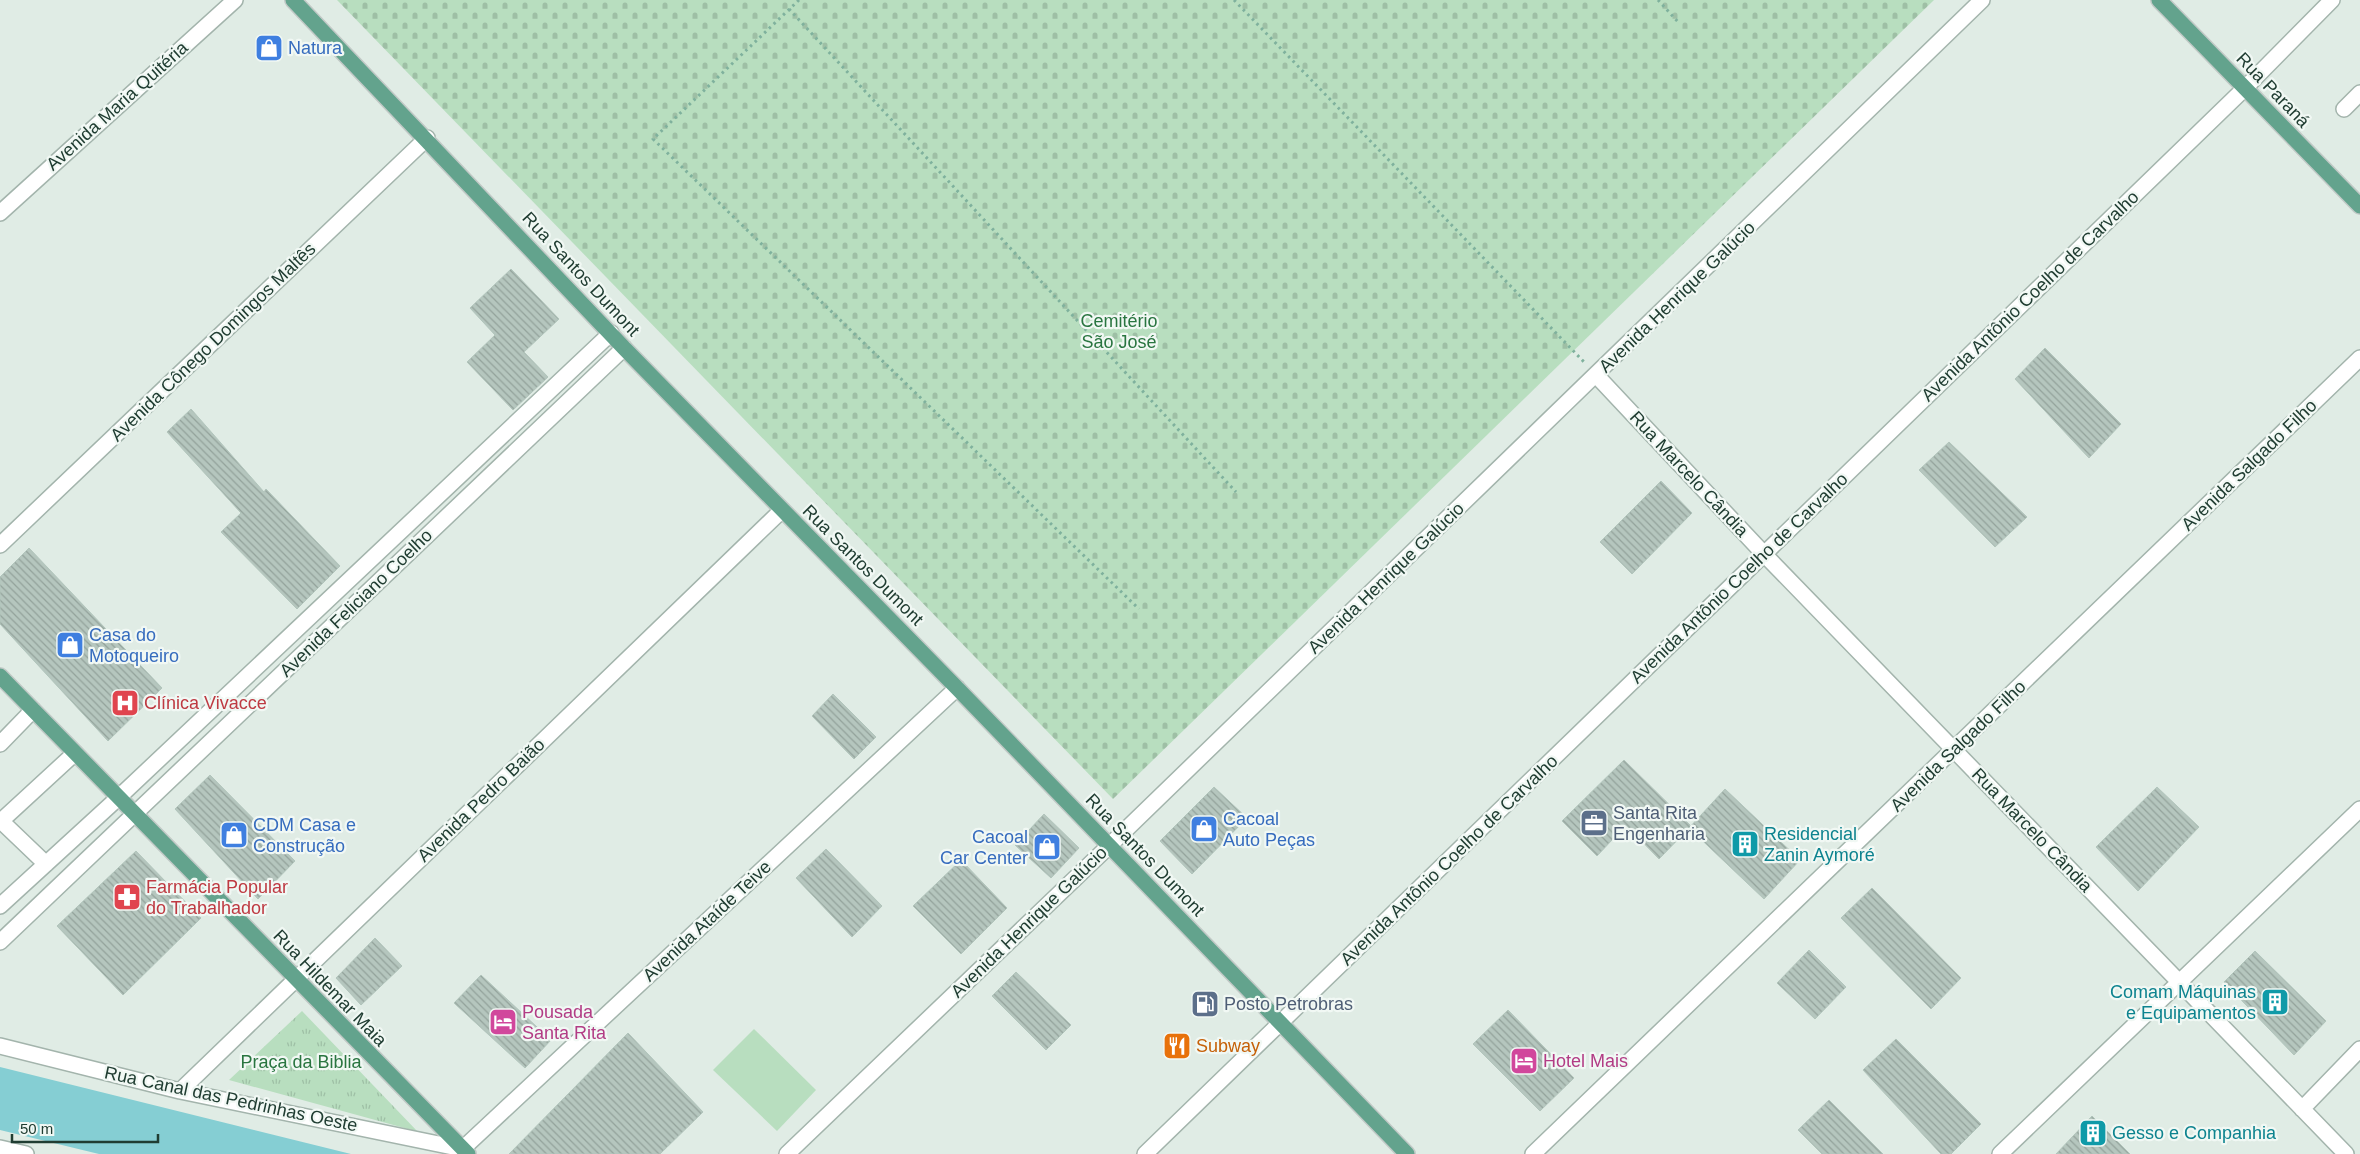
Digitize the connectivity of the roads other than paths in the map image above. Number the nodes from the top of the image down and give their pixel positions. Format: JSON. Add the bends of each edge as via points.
{"nodes":[{"id":1,"x":235,"y":0,"type":"edge"},
{"id":2,"x":293,"y":0,"type":"edge"},
{"id":3,"x":1982,"y":0,"type":"edge"},
{"id":4,"x":2159,"y":0,"type":"edge"},
{"id":5,"x":2332,"y":0,"type":"edge"},
{"id":6,"x":2246,"y":88,"type":"junction"},
{"id":7,"x":2360,"y":93,"type":"edge"},
{"id":8,"x":2344,"y":110,"type":"dead end"},
{"id":9,"x":427,"y":138,"type":"junction"},
{"id":10,"x":2360,"y":206,"type":"edge"},
{"id":11,"x":0,"y":213,"type":"edge"},
{"id":12,"x":611,"y":333,"type":"junction"},
{"id":13,"x":624,"y":348,"type":"junction"},
{"id":14,"x":2360,"y":358,"type":"edge"},
{"id":15,"x":1596,"y":375,"type":"junction"},
{"id":16,"x":782,"y":510,"type":"junction"},
{"id":17,"x":0,"y":545,"type":"edge"},
{"id":18,"x":1764,"y":554,"type":"junction"},
{"id":19,"x":0,"y":676,"type":"edge"},
{"id":20,"x":957,"y":688,"type":"junction"},
{"id":21,"x":33,"y":710,"type":"junction"},
{"id":22,"x":0,"y":744,"type":"edge"},
{"id":23,"x":1955,"y":750,"type":"junction"},
{"id":24,"x":75,"y":753,"type":"junction"},
{"id":25,"x":118,"y":798,"type":"junction"},
{"id":26,"x":2360,"y":809,"type":"edge"},
{"id":27,"x":135,"y":813,"type":"junction"},
{"id":28,"x":1,"y":821,"type":"edge"},
{"id":29,"x":1110,"y":846,"type":"junction"},
{"id":30,"x":46,"y":864,"type":"junction"},
{"id":31,"x":0,"y":906,"type":"edge"},
{"id":32,"x":0,"y":942,"type":"edge"},
{"id":33,"x":295,"y":979,"type":"junction"},
{"id":34,"x":2178,"y":982,"type":"junction"},
{"id":35,"x":1280,"y":1023,"type":"junction"},
{"id":36,"x":0,"y":1046,"type":"edge"},
{"id":37,"x":2360,"y":1049,"type":"edge"},
{"id":38,"x":180,"y":1091,"type":"junction"},
{"id":39,"x":2302,"y":1109,"type":"junction"},
{"id":40,"x":0,"y":1148,"type":"edge"},
{"id":41,"x":462,"y":1152,"type":"edge"},
{"id":42,"x":26,"y":1154,"type":"edge"},
{"id":43,"x":787,"y":1154,"type":"edge"},
{"id":44,"x":1145,"y":1154,"type":"edge"},
{"id":45,"x":1407,"y":1154,"type":"edge"},
{"id":46,"x":1533,"y":1154,"type":"edge"},
{"id":47,"x":2000,"y":1154,"type":"edge"},
{"id":48,"x":2346,"y":1154,"type":"edge"}],
"edges":[{"from":1,"to":11,"type":"street","name":"Avenida Maria Quitéria"},
{"from":2,"to":9,"type":"main road","name":"Rua Santos Dumont"},
{"from":3,"to":15,"type":"street","name":"Avenida Henrique Galúcio"},
{"from":4,"to":6,"type":"main road","name":"Rua Paraná"},
{"from":5,"to":6,"type":"street","name":"Avenida Antônio Coelho de Carvalho"},
{"from":6,"to":10,"type":"main road","name":"Rua Paraná"},
{"from":6,"to":18,"type":"street","name":"Avenida Antônio Coelho de Carvalho"},
{"from":7,"to":8,"type":"street"},
{"from":9,"to":12,"type":"main road","name":"Rua Santos Dumont"},
{"from":9,"to":17,"type":"street","name":"Avenida Cônego Domingos Maltês"},
{"from":12,"to":13,"type":"main road","name":"Rua Santos Dumont"},
{"from":12,"to":25,"type":"street","name":"Avenida Feliciano Coelho"},
{"from":13,"to":16,"type":"main road","name":"Rua Santos Dumont"},
{"from":13,"to":27,"type":"street","name":"Avenida Feliciano Coelho"},
{"from":14,"to":23,"type":"street","name":"Avenida Salgado Filho"},
{"from":15,"to":18,"type":"street","name":"Rua Marcelo Cândia"},
{"from":15,"to":29,"type":"street","name":"Avenida Henrique Galúcio"},
{"from":16,"to":20,"type":"main road","name":"Rua Santos Dumont"},
{"from":16,"to":33,"type":"street","name":"Avenida Pedro Baião"},
{"from":18,"to":23,"type":"street","name":"Rua Marcelo Cândia"},
{"from":18,"to":35,"type":"street","name":"Avenida Antônio Coelho de Carvalho"},
{"from":19,"to":21,"type":"main road","name":"Rua Hildemar Maia"},
{"from":20,"to":29,"type":"main road","name":"Rua Santos Dumont"},
{"from":20,"to":41,"type":"street","name":"Avenida Ataíde Teive"},
{"from":21,"to":22,"type":"street"},
{"from":21,"to":24,"type":"main road","name":"Rua Hildemar Maia"},
{"from":23,"to":34,"type":"street","name":"Rua Marcelo Cândia"},
{"from":23,"to":46,"type":"street","name":"Avenida Salgado Filho"},
{"from":24,"to":25,"type":"main road","name":"Rua Hildemar Maia"},
{"from":24,"to":28,"type":"street"},
{"from":25,"to":27,"type":"main road","name":"Rua Hildemar Maia"},
{"from":25,"to":30,"type":"street","name":"Avenida Feliciano Coelho"},
{"from":26,"to":34,"type":"street"},
{"from":27,"to":32,"type":"street","name":"Avenida Feliciano Coelho"},
{"from":27,"to":33,"type":"main road","name":"Rua Hildemar Maia"},
{"from":28,"to":30,"type":"street"},
{"from":29,"to":35,"type":"main road","name":"Rua Santos Dumont"},
{"from":29,"to":43,"type":"street","name":"Avenida Henrique Galúcio"},
{"from":30,"to":31,"type":"street","name":"Avenida Feliciano Coelho"},
{"from":33,"to":38,"type":"street","name":"Avenida Pedro Baião"},
{"from":33,"to":41,"type":"main road","name":"Rua Hildemar Maia"},
{"from":34,"to":39,"type":"street","name":"Rua Marcelo Cândia"},
{"from":34,"to":47,"type":"street"},
{"from":35,"to":44,"type":"street","name":"Avenida Antônio Coelho de Carvalho"},
{"from":35,"to":45,"type":"main road","name":"Rua Santos Dumont"},
{"from":36,"to":38,"type":"street","name":"Rua Canal das Pedrinhas Oeste"},
{"from":37,"to":39,"type":"street"},
{"from":38,"to":41,"type":"street","name":"Rua Canal das Pedrinhas Oeste"},
{"from":39,"to":48,"type":"street","name":"Rua Marcelo Cândia"},
{"from":40,"to":42,"type":"street"}]}
